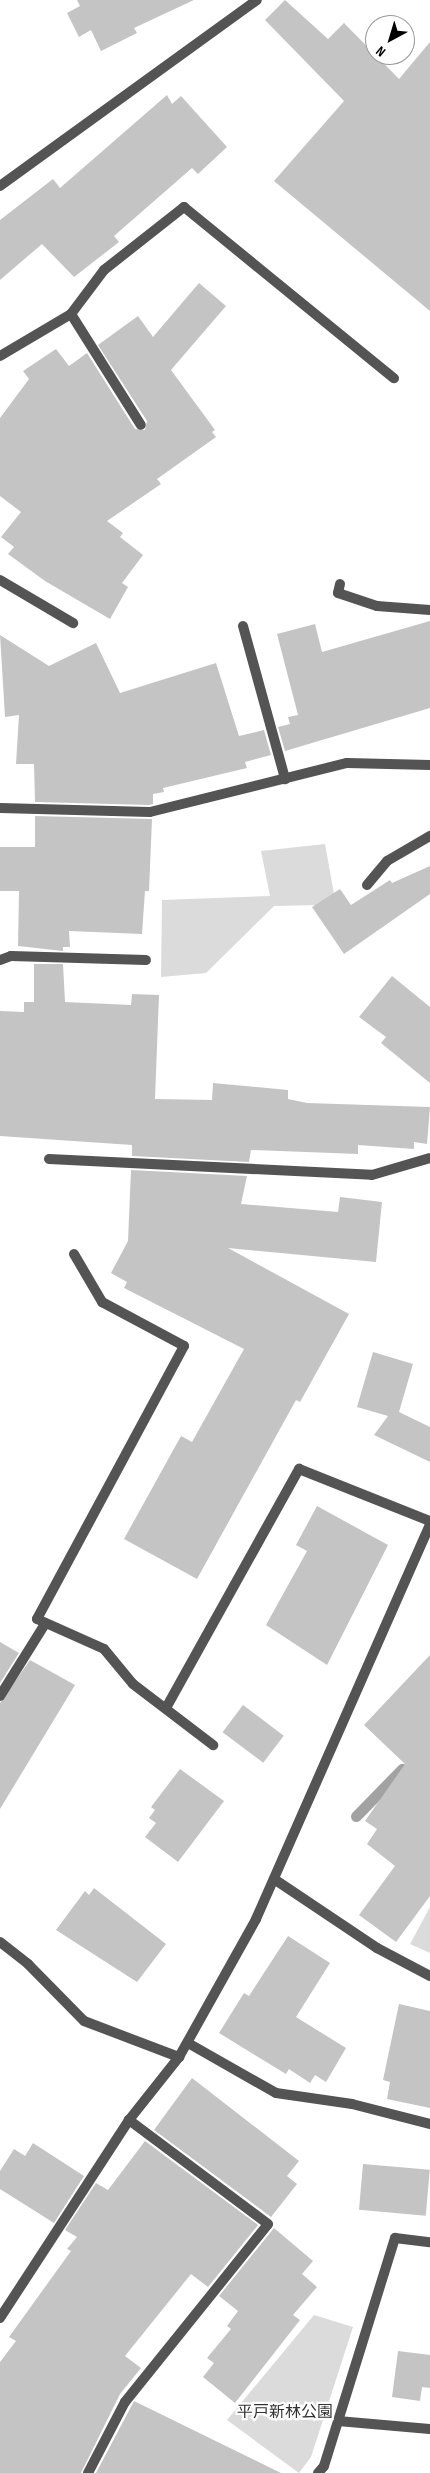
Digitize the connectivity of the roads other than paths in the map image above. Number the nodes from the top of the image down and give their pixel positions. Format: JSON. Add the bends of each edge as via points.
{"nodes":[{"id":1,"x":257,"y":0,"type":"edge"},
{"id":2,"x":0,"y":186,"type":"edge"},
{"id":3,"x":71,"y":314,"type":"junction"},
{"id":4,"x":0,"y":356,"type":"edge"},
{"id":5,"x":394,"y":378,"type":"dead end"},
{"id":6,"x":141,"y":425,"type":"dead end"},
{"id":7,"x":0,"y":580,"type":"edge"},
{"id":8,"x":340,"y":584,"type":"dead end"},
{"id":9,"x":430,"y":610,"type":"edge"},
{"id":10,"x":73,"y":623,"type":"dead end"},
{"id":11,"x":243,"y":626,"type":"dead end"},
{"id":12,"x":430,"y":765,"type":"edge"},
{"id":13,"x":285,"y":779,"type":"junction"},
{"id":14,"x":0,"y":808,"type":"edge"},
{"id":15,"x":430,"y":836,"type":"edge"},
{"id":16,"x":367,"y":885,"type":"dead end"},
{"id":17,"x":0,"y":960,"type":"edge"},
{"id":18,"x":146,"y":960,"type":"dead end"},
{"id":19,"x":430,"y":1158,"type":"edge"},
{"id":20,"x":49,"y":1159,"type":"dead end"},
{"id":21,"x":74,"y":1254,"type":"dead end"},
{"id":22,"x":430,"y":1523,"type":"edge"},
{"id":23,"x":44,"y":1624,"type":"junction"},
{"id":24,"x":0,"y":1696,"type":"edge"},
{"id":25,"x":166,"y":1708,"type":"junction"},
{"id":26,"x":213,"y":1746,"type":"dead end"},
{"id":27,"x":274,"y":1879,"type":"junction"},
{"id":28,"x":0,"y":1942,"type":"edge"},
{"id":29,"x":430,"y":1976,"type":"edge"},
{"id":30,"x":188,"y":2043,"type":"junction"},
{"id":31,"x":179,"y":2057,"type":"junction"},
{"id":32,"x":130,"y":2120,"type":"junction"},
{"id":33,"x":430,"y":2124,"type":"edge"},
{"id":34,"x":430,"y":2242,"type":"edge"},
{"id":35,"x":0,"y":2318,"type":"edge"},
{"id":36,"x":338,"y":2421,"type":"junction"},
{"id":37,"x":430,"y":2429,"type":"edge"},
{"id":38,"x":88,"y":2473,"type":"edge"},
{"id":39,"x":318,"y":2473,"type":"edge"}],
"edges":[{"from":1,"to":2,"type":"street"},
{"from":3,"to":4,"type":"street"},
{"from":3,"to":5,"type":"street","via":[[104,270],[184,207]]},
{"from":3,"to":6,"type":"street"},
{"from":7,"to":10,"type":"street"},
{"from":8,"to":9,"type":"street","via":[[338,593],[377,606]]},
{"from":11,"to":13,"type":"street"},
{"from":12,"to":13,"type":"street","via":[[347,764]]},
{"from":13,"to":14,"type":"street","via":[[150,812]]},
{"from":15,"to":16,"type":"street","via":[[387,861]]},
{"from":17,"to":18,"type":"street","via":[[11,956]]},
{"from":19,"to":20,"type":"street","via":[[372,1175]]},
{"from":21,"to":23,"type":"street","via":[[102,1302],[184,1346],[37,1619]]},
{"from":22,"to":25,"type":"street","via":[[300,1469]]},
{"from":22,"to":27,"type":"street"},
{"from":23,"to":24,"type":"street"},
{"from":23,"to":25,"type":"street","via":[[104,1649],[133,1684]]},
{"from":25,"to":26,"type":"street"},
{"from":27,"to":29,"type":"street","via":[[377,1948]]},
{"from":27,"to":30,"type":"street"},
{"from":28,"to":31,"type":"street","via":[[28,1964],[84,2021]]},
{"from":30,"to":31,"type":"street"},
{"from":30,"to":33,"type":"street","via":[[276,2093],[352,2104]]},
{"from":31,"to":32,"type":"street"},
{"from":32,"to":35,"type":"street"},
{"from":32,"to":38,"type":"street","via":[[268,2224],[124,2402]]},
{"from":34,"to":36,"type":"street","via":[[395,2238]]},
{"from":36,"to":37,"type":"street"},
{"from":36,"to":39,"type":"street"}]}
